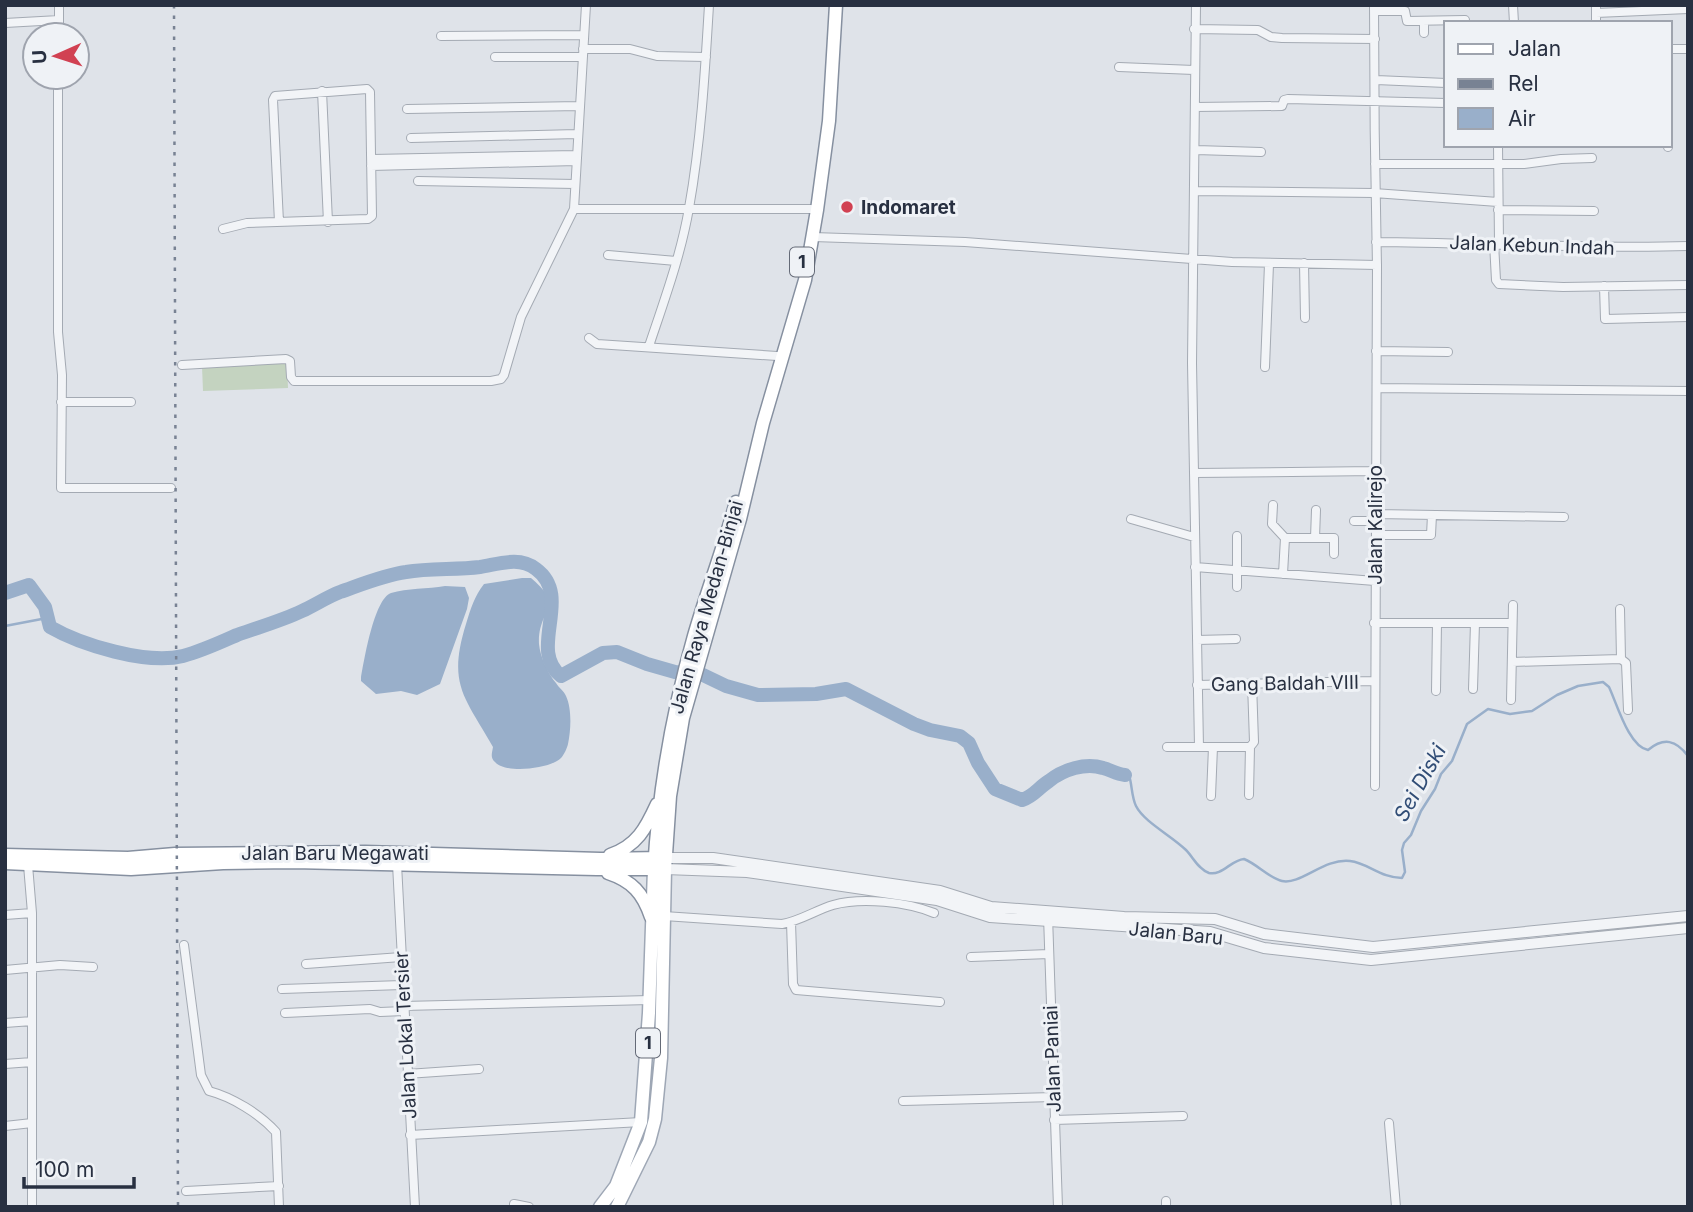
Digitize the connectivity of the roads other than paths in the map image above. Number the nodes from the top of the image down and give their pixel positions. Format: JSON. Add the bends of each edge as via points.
{"nodes":[{"id":1,"x":59,"y":5,"type":"edge"},
{"id":2,"x":586,"y":5,"type":"edge"},
{"id":3,"x":709,"y":5,"type":"edge"},
{"id":4,"x":829,"y":5,"type":"edge"},
{"id":5,"x":836,"y":5,"type":"edge"},
{"id":6,"x":1196,"y":5,"type":"edge"},
{"id":7,"x":1374,"y":8,"type":"edge"},
{"id":8,"x":1688,"y":9,"type":"edge"},
{"id":9,"x":1596,"y":14,"type":"edge"},
{"id":10,"x":59,"y":20,"type":"joint"},
{"id":11,"x":1465,"y":20,"type":"dead end"},
{"id":12,"x":1424,"y":21,"type":"junction"},
{"id":13,"x":5,"y":23,"type":"edge"},
{"id":14,"x":1194,"y":29,"type":"junction"},
{"id":15,"x":1424,"y":33,"type":"dead end"},
{"id":16,"x":584,"y":35,"type":"junction"},
{"id":17,"x":441,"y":36,"type":"dead end"},
{"id":18,"x":1375,"y":39,"type":"junction"},
{"id":19,"x":583,"y":53,"type":"junction"},
{"id":20,"x":495,"y":57,"type":"dead end"},
{"id":21,"x":706,"y":57,"type":"junction"},
{"id":22,"x":1119,"y":67,"type":"dead end"},
{"id":23,"x":1194,"y":70,"type":"junction"},
{"id":24,"x":1376,"y":80,"type":"junction"},
{"id":25,"x":1444,"y":83,"type":"edge"},
{"id":26,"x":58,"y":91,"type":"edge"},
{"id":27,"x":322,"y":91,"type":"junction"},
{"id":28,"x":1376,"y":101,"type":"junction"},
{"id":29,"x":1444,"y":103,"type":"edge"},
{"id":30,"x":579,"y":106,"type":"junction"},
{"id":31,"x":1195,"y":107,"type":"junction"},
{"id":32,"x":407,"y":109,"type":"dead end"},
{"id":33,"x":577,"y":134,"type":"junction"},
{"id":34,"x":411,"y":138,"type":"dead end"},
{"id":35,"x":1498,"y":147,"type":"edge"},
{"id":36,"x":1196,"y":150,"type":"junction"},
{"id":37,"x":1261,"y":152,"type":"dead end"},
{"id":38,"x":576,"y":158,"type":"junction"},
{"id":39,"x":1592,"y":158,"type":"dead end"},
{"id":40,"x":372,"y":162,"type":"junction"},
{"id":41,"x":1375,"y":164,"type":"junction"},
{"id":42,"x":1497,"y":164,"type":"junction"},
{"id":43,"x":418,"y":181,"type":"dead end"},
{"id":44,"x":575,"y":184,"type":"junction"},
{"id":45,"x":1195,"y":191,"type":"junction"},
{"id":46,"x":1374,"y":193,"type":"junction"},
{"id":47,"x":816,"y":195,"type":"junction"},
{"id":48,"x":1498,"y":206,"type":"junction"},
{"id":49,"x":689,"y":208,"type":"junction"},
{"id":50,"x":574,"y":209,"type":"junction"},
{"id":51,"x":811,"y":209,"type":"junction"},
{"id":52,"x":1594,"y":211,"type":"dead end"},
{"id":53,"x":279,"y":222,"type":"junction"},
{"id":54,"x":328,"y":222,"type":"junction"},
{"id":55,"x":223,"y":229,"type":"dead end"},
{"id":56,"x":813,"y":237,"type":"junction"},
{"id":57,"x":1376,"y":242,"type":"junction"},
{"id":58,"x":1496,"y":243,"type":"junction"},
{"id":59,"x":1688,"y":246,"type":"edge"},
{"id":60,"x":608,"y":255,"type":"dead end"},
{"id":61,"x":1193,"y":259,"type":"junction"},
{"id":62,"x":676,"y":261,"type":"junction"},
{"id":63,"x":1304,"y":263,"type":"junction"},
{"id":64,"x":1269,"y":264,"type":"junction"},
{"id":65,"x":1377,"y":265,"type":"junction"},
{"id":66,"x":1688,"y":285,"type":"edge"},
{"id":67,"x":1604,"y":286,"type":"junction"},
{"id":68,"x":1688,"y":317,"type":"edge"},
{"id":69,"x":1305,"y":318,"type":"dead end"},
{"id":70,"x":589,"y":338,"type":"dead end"},
{"id":71,"x":649,"y":346,"type":"junction"},
{"id":72,"x":1376,"y":351,"type":"junction"},
{"id":73,"x":1448,"y":352,"type":"dead end"},
{"id":74,"x":777,"y":356,"type":"junction"},
{"id":75,"x":182,"y":365,"type":"dead end"},
{"id":76,"x":1265,"y":367,"type":"dead end"},
{"id":77,"x":1377,"y":388,"type":"junction"},
{"id":78,"x":1688,"y":391,"type":"edge"},
{"id":79,"x":61,"y":402,"type":"junction"},
{"id":80,"x":131,"y":402,"type":"dead end"},
{"id":81,"x":1376,"y":471,"type":"junction"},
{"id":82,"x":1195,"y":473,"type":"junction"},
{"id":83,"x":171,"y":488,"type":"dead end"},
{"id":84,"x":1273,"y":505,"type":"dead end"},
{"id":85,"x":1316,"y":510,"type":"dead end"},
{"id":86,"x":1432,"y":515,"type":"junction"},
{"id":87,"x":1564,"y":517,"type":"dead end"},
{"id":88,"x":1376,"y":518,"type":"junction"},
{"id":89,"x":1131,"y":519,"type":"dead end"},
{"id":90,"x":1354,"y":521,"type":"dead end"},
{"id":91,"x":1376,"y":535,"type":"junction"},
{"id":92,"x":1237,"y":536,"type":"dead end"},
{"id":93,"x":1194,"y":537,"type":"junction"},
{"id":94,"x":1285,"y":538,"type":"junction"},
{"id":95,"x":1315,"y":538,"type":"junction"},
{"id":96,"x":1334,"y":554,"type":"dead end"},
{"id":97,"x":1195,"y":567,"type":"junction"},
{"id":98,"x":1237,"y":571,"type":"junction"},
{"id":99,"x":1283,"y":574,"type":"junction"},
{"id":100,"x":1375,"y":581,"type":"junction"},
{"id":101,"x":1237,"y":587,"type":"dead end"},
{"id":102,"x":1513,"y":605,"type":"dead end"},
{"id":103,"x":1620,"y":609,"type":"dead end"},
{"id":104,"x":1374,"y":623,"type":"junction"},
{"id":105,"x":1437,"y":623,"type":"junction"},
{"id":106,"x":1475,"y":623,"type":"junction"},
{"id":107,"x":1512,"y":623,"type":"junction"},
{"id":108,"x":700,"y":635,"type":"junction"},
{"id":109,"x":1236,"y":639,"type":"dead end"},
{"id":110,"x":1197,"y":640,"type":"junction"},
{"id":111,"x":1621,"y":659,"type":"junction"},
{"id":112,"x":1511,"y":662,"type":"junction"},
{"id":113,"x":1374,"y":681,"type":"junction"},
{"id":114,"x":1252,"y":683,"type":"junction"},
{"id":115,"x":1197,"y":685,"type":"junction"},
{"id":116,"x":1474,"y":690,"type":"dead end"},
{"id":117,"x":1436,"y":691,"type":"dead end"},
{"id":118,"x":684,"y":696,"type":"junction"},
{"id":119,"x":1511,"y":700,"type":"dead end"},
{"id":120,"x":1628,"y":710,"type":"dead end"},
{"id":121,"x":1167,"y":747,"type":"dead end"},
{"id":122,"x":1199,"y":747,"type":"junction"},
{"id":123,"x":1213,"y":747,"type":"junction"},
{"id":124,"x":1250,"y":747,"type":"junction"},
{"id":125,"x":1374,"y":786,"type":"dead end"},
{"id":126,"x":661,"y":794,"type":"junction"},
{"id":127,"x":1249,"y":795,"type":"dead end"},
{"id":128,"x":1211,"y":796,"type":"dead end"},
{"id":129,"x":5,"y":855,"type":"edge"},
{"id":130,"x":392,"y":860,"type":"junction"},
{"id":131,"x":5,"y":863,"type":"edge"},
{"id":132,"x":660,"y":863,"type":"junction"},
{"id":133,"x":598,"y":864,"type":"junction"},
{"id":134,"x":28,"y":865,"type":"junction"},
{"id":135,"x":895,"y":896,"type":"junction"},
{"id":136,"x":32,"y":913,"type":"junction"},
{"id":137,"x":934,"y":913,"type":"dead end"},
{"id":138,"x":5,"y":915,"type":"edge"},
{"id":139,"x":1688,"y":916,"type":"edge"},
{"id":140,"x":658,"y":917,"type":"junction"},
{"id":141,"x":1048,"y":917,"type":"junction"},
{"id":142,"x":791,"y":922,"type":"junction"},
{"id":143,"x":1688,"y":928,"type":"edge"},
{"id":144,"x":184,"y":944,"type":"dead end"},
{"id":145,"x":1049,"y":954,"type":"junction"},
{"id":146,"x":401,"y":957,"type":"junction"},
{"id":147,"x":971,"y":957,"type":"dead end"},
{"id":148,"x":306,"y":964,"type":"dead end"},
{"id":149,"x":32,"y":967,"type":"junction"},
{"id":150,"x":93,"y":967,"type":"dead end"},
{"id":151,"x":5,"y":970,"type":"edge"},
{"id":152,"x":402,"y":985,"type":"junction"},
{"id":153,"x":282,"y":989,"type":"dead end"},
{"id":154,"x":650,"y":1000,"type":"junction"},
{"id":155,"x":940,"y":1002,"type":"dead end"},
{"id":156,"x":403,"y":1009,"type":"junction"},
{"id":157,"x":285,"y":1013,"type":"dead end"},
{"id":158,"x":32,"y":1021,"type":"junction"},
{"id":159,"x":5,"y":1023,"type":"edge"},
{"id":160,"x":32,"y":1062,"type":"junction"},
{"id":161,"x":5,"y":1064,"type":"edge"},
{"id":162,"x":478,"y":1069,"type":"dead end"},
{"id":163,"x":407,"y":1074,"type":"junction"},
{"id":164,"x":1054,"y":1097,"type":"junction"},
{"id":165,"x":903,"y":1101,"type":"dead end"},
{"id":166,"x":1183,"y":1116,"type":"dead end"},
{"id":167,"x":1054,"y":1120,"type":"junction"},
{"id":168,"x":641,"y":1122,"type":"junction"},
{"id":169,"x":32,"y":1123,"type":"junction"},
{"id":170,"x":1389,"y":1123,"type":"dead end"},
{"id":171,"x":5,"y":1126,"type":"edge"},
{"id":172,"x":411,"y":1135,"type":"junction"},
{"id":173,"x":279,"y":1186,"type":"junction"},
{"id":174,"x":186,"y":1191,"type":"dead end"},
{"id":175,"x":514,"y":1204,"type":"dead end"},
{"id":176,"x":32,"y":1207,"type":"edge"},
{"id":177,"x":279,"y":1207,"type":"edge"},
{"id":178,"x":415,"y":1207,"type":"edge"},
{"id":179,"x":529,"y":1207,"type":"edge"},
{"id":180,"x":600,"y":1207,"type":"edge"},
{"id":181,"x":617,"y":1207,"type":"edge"},
{"id":182,"x":1058,"y":1207,"type":"edge"},
{"id":183,"x":1396,"y":1207,"type":"edge"}],
"edges":[{"from":1,"to":10,"type":"street"},
{"from":2,"to":16,"type":"street"},
{"from":3,"to":21,"type":"street"},
{"from":4,"to":47,"type":"main road","name":"Jalan Raya Medan-Binjai","number":"1"},
{"from":5,"to":47,"type":"main road","name":"Jalan Raya Medan-Binjai","number":"1","via":[[831,90]]},
{"from":6,"to":14,"type":"street"},
{"from":7,"to":12,"type":"street","via":[[1405,11],[1407,20]]},
{"from":7,"to":18,"type":"street","name":"Jalan Kalirejo"},
{"from":8,"to":9,"type":"street"},
{"from":10,"to":13,"type":"street"},
{"from":11,"to":12,"type":"street"},
{"from":12,"to":15,"type":"street"},
{"from":14,"to":18,"type":"street","via":[[1258,30],[1282,38]]},
{"from":14,"to":23,"type":"street"},
{"from":16,"to":17,"type":"street"},
{"from":16,"to":19,"type":"street"},
{"from":18,"to":24,"type":"street","name":"Jalan Kalirejo"},
{"from":19,"to":20,"type":"street"},
{"from":19,"to":21,"type":"street","via":[[629,49],[657,56]]},
{"from":19,"to":30,"type":"street"},
{"from":21,"to":49,"type":"street"},
{"from":22,"to":23,"type":"street"},
{"from":23,"to":31,"type":"street"},
{"from":24,"to":25,"type":"street"},
{"from":24,"to":28,"type":"street","name":"Jalan Kalirejo"},
{"from":26,"to":79,"type":"street"},
{"from":27,"to":40,"type":"street","via":[[370,92]]},
{"from":27,"to":53,"type":"street","via":[[279,94],[274,100]]},
{"from":27,"to":54,"type":"street"},
{"from":28,"to":29,"type":"street"},
{"from":28,"to":31,"type":"street","via":[[1289,99],[1282,106]]},
{"from":28,"to":41,"type":"street","name":"Jalan Kalirejo"},
{"from":30,"to":32,"type":"street"},
{"from":30,"to":33,"type":"street"},
{"from":31,"to":36,"type":"street"},
{"from":33,"to":34,"type":"street"},
{"from":33,"to":38,"type":"street"},
{"from":35,"to":42,"type":"street"},
{"from":36,"to":37,"type":"street"},
{"from":36,"to":45,"type":"street"},
{"from":38,"to":40,"type":"street"},
{"from":38,"to":44,"type":"street"},
{"from":39,"to":42,"type":"street"},
{"from":40,"to":54,"type":"street","via":[[372,216]]},
{"from":41,"to":42,"type":"street"},
{"from":41,"to":46,"type":"street","name":"Jalan Kalirejo"},
{"from":42,"to":48,"type":"street"},
{"from":43,"to":44,"type":"street"},
{"from":44,"to":50,"type":"street"},
{"from":45,"to":46,"type":"street"},
{"from":45,"to":61,"type":"street"},
{"from":46,"to":48,"type":"street"},
{"from":46,"to":57,"type":"street","name":"Jalan Kalirejo"},
{"from":47,"to":51,"type":"main road","name":"Jalan Raya Medan-Binjai","number":"1"},
{"from":47,"to":56,"type":"main road","name":"Jalan Raya Medan-Binjai","number":"1"},
{"from":48,"to":52,"type":"street"},
{"from":48,"to":58,"type":"street"},
{"from":49,"to":50,"type":"street"},
{"from":49,"to":51,"type":"street"},
{"from":49,"to":62,"type":"street"},
{"from":50,"to":75,"type":"street","via":[[529,300],[504,374],[497,381],[294,381],[286,359]]},
{"from":51,"to":74,"type":"main road","name":"Jalan Raya Medan-Binjai","number":"1","via":[[799,278]]},
{"from":53,"to":54,"type":"street"},
{"from":53,"to":55,"type":"street"},
{"from":56,"to":61,"type":"street","via":[[965,242]]},
{"from":56,"to":108,"type":"main road","name":"Jalan Raya Medan-Binjai","number":"1","via":[[740,519]]},
{"from":57,"to":58,"type":"street","name":"Jalan Kebun Indah"},
{"from":57,"to":65,"type":"street","name":"Jalan Kalirejo"},
{"from":58,"to":59,"type":"street","name":"Jalan Kebun Indah"},
{"from":58,"to":67,"type":"street","via":[[1499,284]]},
{"from":60,"to":62,"type":"street"},
{"from":61,"to":64,"type":"street"},
{"from":61,"to":82,"type":"street"},
{"from":62,"to":71,"type":"street"},
{"from":63,"to":64,"type":"street"},
{"from":63,"to":65,"type":"street"},
{"from":63,"to":69,"type":"street"},
{"from":64,"to":76,"type":"street"},
{"from":65,"to":72,"type":"street","name":"Jalan Kalirejo"},
{"from":66,"to":67,"type":"street"},
{"from":67,"to":68,"type":"street","via":[[1605,319]]},
{"from":70,"to":71,"type":"street","via":[[597,344]]},
{"from":71,"to":74,"type":"street"},
{"from":72,"to":73,"type":"street"},
{"from":72,"to":77,"type":"street","name":"Jalan Kalirejo"},
{"from":74,"to":108,"type":"main road","name":"Jalan Raya Medan-Binjai","number":"1"},
{"from":77,"to":78,"type":"street"},
{"from":77,"to":81,"type":"street","name":"Jalan Kalirejo"},
{"from":79,"to":80,"type":"street"},
{"from":79,"to":83,"type":"street","via":[[61,488]]},
{"from":81,"to":82,"type":"street"},
{"from":81,"to":88,"type":"street","name":"Jalan Kalirejo"},
{"from":82,"to":93,"type":"street"},
{"from":84,"to":94,"type":"street","via":[[1272,524]]},
{"from":85,"to":95,"type":"street"},
{"from":86,"to":87,"type":"street"},
{"from":86,"to":88,"type":"street"},
{"from":86,"to":91,"type":"street","via":[[1431,535]]},
{"from":88,"to":90,"type":"street"},
{"from":88,"to":91,"type":"street","name":"Jalan Kalirejo"},
{"from":89,"to":93,"type":"street"},
{"from":91,"to":100,"type":"street","name":"Jalan Kalirejo"},
{"from":92,"to":98,"type":"street"},
{"from":93,"to":97,"type":"street"},
{"from":94,"to":95,"type":"street"},
{"from":94,"to":99,"type":"street"},
{"from":95,"to":96,"type":"street","via":[[1334,538]]},
{"from":97,"to":98,"type":"street"},
{"from":97,"to":110,"type":"street"},
{"from":98,"to":99,"type":"street"},
{"from":98,"to":101,"type":"street"},
{"from":99,"to":100,"type":"street"},
{"from":100,"to":104,"type":"street","name":"Jalan Kalirejo"},
{"from":102,"to":107,"type":"street"},
{"from":103,"to":111,"type":"street"},
{"from":104,"to":105,"type":"street"},
{"from":104,"to":113,"type":"street","name":"Jalan Kalirejo"},
{"from":105,"to":106,"type":"street"},
{"from":105,"to":117,"type":"street"},
{"from":106,"to":107,"type":"street"},
{"from":106,"to":116,"type":"street"},
{"from":107,"to":112,"type":"street"},
{"from":108,"to":118,"type":"main road","name":"Jalan Raya Medan-Binjai","number":"1"},
{"from":109,"to":110,"type":"street"},
{"from":110,"to":115,"type":"street"},
{"from":111,"to":112,"type":"street"},
{"from":111,"to":120,"type":"street","via":[[1626,663]]},
{"from":112,"to":119,"type":"street"},
{"from":113,"to":114,"type":"street","name":"Gang Baldah VIII"},
{"from":113,"to":125,"type":"street","name":"Jalan Kalirejo"},
{"from":114,"to":115,"type":"street","name":"Gang Baldah VIII"},
{"from":114,"to":124,"type":"street","via":[[1254,743]]},
{"from":115,"to":122,"type":"street"},
{"from":118,"to":126,"type":"main road","name":"Jalan Raya Medan-Binjai","number":"1","via":[[668,744]]},
{"from":118,"to":132,"type":"main road","name":"Jalan Raya Medan-Binjai","number":"1"},
{"from":121,"to":122,"type":"street"},
{"from":122,"to":123,"type":"street"},
{"from":123,"to":124,"type":"street"},
{"from":123,"to":128,"type":"street"},
{"from":124,"to":127,"type":"street"},
{"from":126,"to":132,"type":"main road","name":"Jalan Raya Medan-Binjai","number":"1"},
{"from":126,"to":133,"type":"main road","via":[[637,839]]},
{"from":129,"to":130,"type":"main road","name":"Jalan Baru Megawati"},
{"from":130,"to":133,"type":"main road","name":"Jalan Baru Megawati"},
{"from":130,"to":134,"type":"main road","name":"Jalan Baru Megawati","via":[[131,869]]},
{"from":130,"to":146,"type":"street","name":"Jalan Lokal Tersier"},
{"from":131,"to":134,"type":"main road","name":"Jalan Baru Megawati"},
{"from":132,"to":133,"type":"main road","name":"Jalan Baru Megawati"},
{"from":132,"to":135,"type":"street","name":"Jalan Baru","via":[[713,858]]},
{"from":132,"to":140,"type":"main road","name":"Jalan Raya Medan-Binjai","number":"1"},
{"from":133,"to":140,"type":"main road","via":[[631,883]]},
{"from":134,"to":136,"type":"street"},
{"from":135,"to":137,"type":"street"},
{"from":135,"to":141,"type":"street","name":"Jalan Baru","via":[[940,891],[991,907]]},
{"from":135,"to":142,"type":"street","via":[[834,905]]},
{"from":136,"to":138,"type":"street"},
{"from":136,"to":149,"type":"street"},
{"from":139,"to":141,"type":"street","name":"Jalan Baru","via":[[1373,947],[1264,934],[1215,919]]},
{"from":140,"to":142,"type":"street"},
{"from":140,"to":154,"type":"main road","name":"Jalan Raya Medan-Binjai","number":"1"},
{"from":140,"to":181,"type":"main road","name":"Jalan Raya Medan-Binjai","number":"1","via":[[661,1058],[655,1119],[649,1142]]},
{"from":141,"to":143,"type":"street","name":"Jalan Baru","via":[[1210,932],[1264,948],[1371,960]]},
{"from":141,"to":145,"type":"street","name":"Jalan Paniai"},
{"from":142,"to":155,"type":"street","via":[[796,989]]},
{"from":144,"to":173,"type":"street","via":[[201,1075],[209,1091],[276,1132]]},
{"from":145,"to":147,"type":"street"},
{"from":145,"to":164,"type":"street","name":"Jalan Paniai"},
{"from":146,"to":148,"type":"street"},
{"from":146,"to":152,"type":"street","name":"Jalan Lokal Tersier"},
{"from":149,"to":150,"type":"street"},
{"from":149,"to":151,"type":"street"},
{"from":149,"to":158,"type":"street"},
{"from":152,"to":153,"type":"street"},
{"from":152,"to":156,"type":"street","name":"Jalan Lokal Tersier"},
{"from":154,"to":156,"type":"street"},
{"from":154,"to":168,"type":"main road","name":"Jalan Raya Medan-Binjai","number":"1"},
{"from":156,"to":157,"type":"street"},
{"from":156,"to":163,"type":"street","name":"Jalan Lokal Tersier"},
{"from":158,"to":159,"type":"street"},
{"from":158,"to":160,"type":"street"},
{"from":160,"to":161,"type":"street"},
{"from":160,"to":169,"type":"street"},
{"from":162,"to":163,"type":"street"},
{"from":163,"to":172,"type":"street","name":"Jalan Lokal Tersier"},
{"from":164,"to":165,"type":"street"},
{"from":164,"to":167,"type":"street","name":"Jalan Paniai"},
{"from":166,"to":167,"type":"street"},
{"from":167,"to":182,"type":"street","name":"Jalan Paniai"},
{"from":168,"to":172,"type":"street"},
{"from":168,"to":180,"type":"main road","name":"Jalan Raya Medan-Binjai","number":"1","via":[[616,1186]]},
{"from":169,"to":171,"type":"street"},
{"from":169,"to":176,"type":"street"},
{"from":170,"to":183,"type":"street"},
{"from":172,"to":178,"type":"street","name":"Jalan Lokal Tersier"},
{"from":173,"to":174,"type":"street"},
{"from":173,"to":177,"type":"street"},
{"from":175,"to":179,"type":"street"}]}
